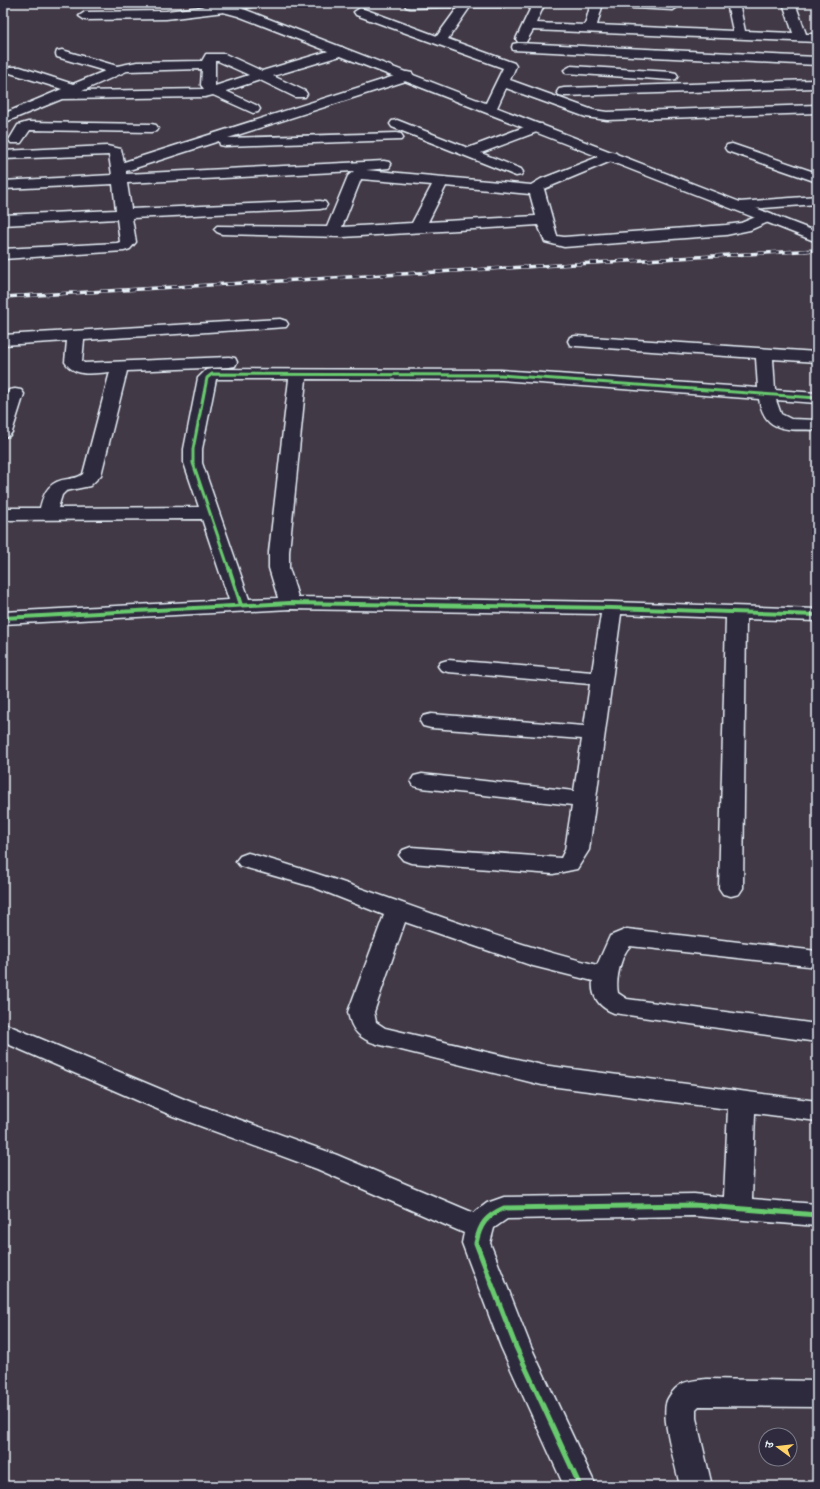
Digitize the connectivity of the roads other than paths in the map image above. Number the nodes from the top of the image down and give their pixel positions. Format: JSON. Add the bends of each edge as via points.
{"nodes":[{"id":1,"x":205,"y":3,"type":"edge"},
{"id":2,"x":252,"y":3,"type":"edge"},
{"id":3,"x":467,"y":3,"type":"edge"},
{"id":4,"x":503,"y":3,"type":"edge"},
{"id":5,"x":539,"y":3,"type":"edge"},
{"id":6,"x":597,"y":3,"type":"edge"},
{"id":7,"x":614,"y":3,"type":"edge"},
{"id":8,"x":733,"y":3,"type":"edge"},
{"id":9,"x":789,"y":3,"type":"edge"},
{"id":10,"x":410,"y":4,"type":"edge"},
{"id":11,"x":673,"y":4,"type":"edge"},
{"id":12,"x":230,"y":8,"type":"edge"},
{"id":13,"x":360,"y":12,"type":"dead end"},
{"id":14,"x":85,"y":16,"type":"dead end"},
{"id":15,"x":529,"y":26,"type":"junction"},
{"id":16,"x":590,"y":29,"type":"junction"},
{"id":17,"x":674,"y":33,"type":"junction"},
{"id":18,"x":740,"y":36,"type":"junction"},
{"id":19,"x":810,"y":38,"type":"edge"},
{"id":20,"x":440,"y":41,"type":"junction"},
{"id":21,"x":518,"y":47,"type":"junction"},
{"id":22,"x":577,"y":50,"type":"junction"},
{"id":23,"x":342,"y":51,"type":"junction"},
{"id":24,"x":62,"y":54,"type":"dead end"},
{"id":25,"x":815,"y":61,"type":"edge"},
{"id":26,"x":208,"y":65,"type":"junction"},
{"id":27,"x":509,"y":66,"type":"junction"},
{"id":28,"x":15,"y":70,"type":"dead end"},
{"id":29,"x":571,"y":70,"type":"junction"},
{"id":30,"x":119,"y":71,"type":"junction"},
{"id":31,"x":407,"y":76,"type":"junction"},
{"id":32,"x":261,"y":77,"type":"junction"},
{"id":33,"x":502,"y":82,"type":"junction"},
{"id":34,"x":808,"y":84,"type":"junction"},
{"id":35,"x":74,"y":90,"type":"junction"},
{"id":36,"x":214,"y":91,"type":"junction"},
{"id":37,"x":162,"y":94,"type":"junction"},
{"id":38,"x":300,"y":94,"type":"dead end"},
{"id":39,"x":60,"y":95,"type":"junction"},
{"id":40,"x":562,"y":98,"type":"junction"},
{"id":41,"x":253,"y":109,"type":"dead end"},
{"id":42,"x":490,"y":109,"type":"junction"},
{"id":43,"x":817,"y":109,"type":"edge"},
{"id":44,"x":7,"y":114,"type":"edge"},
{"id":45,"x":537,"y":127,"type":"junction"},
{"id":46,"x":16,"y":140,"type":"dead end"},
{"id":47,"x":199,"y":143,"type":"junction"},
{"id":48,"x":732,"y":148,"type":"dead end"},
{"id":49,"x":467,"y":153,"type":"junction"},
{"id":50,"x":3,"y":155,"type":"edge"},
{"id":51,"x":611,"y":156,"type":"junction"},
{"id":52,"x":384,"y":165,"type":"dead end"},
{"id":53,"x":817,"y":170,"type":"edge"},
{"id":54,"x":516,"y":172,"type":"dead end"},
{"id":55,"x":800,"y":172,"type":"junction"},
{"id":56,"x":120,"y":174,"type":"junction"},
{"id":57,"x":817,"y":178,"type":"edge"},
{"id":58,"x":441,"y":181,"type":"junction"},
{"id":59,"x":3,"y":185,"type":"edge"},
{"id":60,"x":536,"y":190,"type":"junction"},
{"id":61,"x":817,"y":200,"type":"edge"},
{"id":62,"x":320,"y":205,"type":"dead end"},
{"id":63,"x":739,"y":206,"type":"junction"},
{"id":64,"x":124,"y":215,"type":"junction"},
{"id":65,"x":768,"y":217,"type":"junction"},
{"id":66,"x":3,"y":220,"type":"edge"},
{"id":67,"x":544,"y":220,"type":"junction"},
{"id":68,"x":418,"y":227,"type":"junction"},
{"id":69,"x":222,"y":229,"type":"dead end"},
{"id":70,"x":333,"y":232,"type":"junction"},
{"id":71,"x":817,"y":236,"type":"edge"},
{"id":72,"x":3,"y":254,"type":"edge"},
{"id":73,"x":280,"y":324,"type":"dead end"},
{"id":74,"x":76,"y":335,"type":"junction"},
{"id":75,"x":3,"y":340,"type":"edge"},
{"id":76,"x":576,"y":341,"type":"dead end"},
{"id":77,"x":764,"y":353,"type":"junction"},
{"id":78,"x":817,"y":357,"type":"edge"},
{"id":79,"x":277,"y":360,"type":"dead end"},
{"id":80,"x":120,"y":367,"type":"junction"},
{"id":81,"x":298,"y":374,"type":"junction"},
{"id":82,"x":15,"y":394,"type":"dead end"},
{"id":83,"x":767,"y":395,"type":"junction"},
{"id":84,"x":817,"y":398,"type":"edge"},
{"id":85,"x":817,"y":425,"type":"edge"},
{"id":86,"x":3,"y":432,"type":"edge"},
{"id":87,"x":3,"y":514,"type":"edge"},
{"id":88,"x":47,"y":514,"type":"junction"},
{"id":89,"x":209,"y":514,"type":"junction"},
{"id":90,"x":290,"y":603,"type":"junction"},
{"id":91,"x":242,"y":605,"type":"junction"},
{"id":92,"x":612,"y":608,"type":"junction"},
{"id":93,"x":736,"y":612,"type":"junction"},
{"id":94,"x":817,"y":615,"type":"edge"},
{"id":95,"x":3,"y":618,"type":"edge"},
{"id":96,"x":448,"y":666,"type":"dead end"},
{"id":97,"x":602,"y":679,"type":"junction"},
{"id":98,"x":431,"y":721,"type":"dead end"},
{"id":99,"x":594,"y":733,"type":"junction"},
{"id":100,"x":422,"y":781,"type":"dead end"},
{"id":101,"x":585,"y":799,"type":"junction"},
{"id":102,"x":411,"y":855,"type":"dead end"},
{"id":103,"x":248,"y":861,"type":"dead end"},
{"id":104,"x":731,"y":888,"type":"dead end"},
{"id":105,"x":397,"y":911,"type":"junction"},
{"id":106,"x":817,"y":959,"type":"edge"},
{"id":107,"x":606,"y":976,"type":"junction"},
{"id":108,"x":3,"y":1032,"type":"edge"},
{"id":109,"x":817,"y":1033,"type":"edge"},
{"id":110,"x":742,"y":1101,"type":"junction"},
{"id":111,"x":817,"y":1111,"type":"edge"},
{"id":112,"x":738,"y":1207,"type":"junction"},
{"id":113,"x":817,"y":1215,"type":"edge"},
{"id":114,"x":479,"y":1227,"type":"junction"},
{"id":115,"x":817,"y":1394,"type":"edge"},
{"id":116,"x":580,"y":1486,"type":"edge"},
{"id":117,"x":696,"y":1486,"type":"edge"}],
"edges":[{"from":1,"to":12,"type":"street"},
{"from":2,"to":12,"type":"street"},
{"from":3,"to":4,"type":"street"},
{"from":3,"to":10,"type":"street"},
{"from":3,"to":20,"type":"street"},
{"from":5,"to":15,"type":"street"},
{"from":6,"to":16,"type":"street"},
{"from":7,"to":11,"type":"street"},
{"from":8,"to":18,"type":"street"},
{"from":9,"to":19,"type":"street"},
{"from":11,"to":17,"type":"street"},
{"from":12,"to":14,"type":"street","via":[[166,15]]},
{"from":12,"to":23,"type":"street"},
{"from":13,"to":20,"type":"street"},
{"from":15,"to":16,"type":"street"},
{"from":15,"to":21,"type":"street"},
{"from":16,"to":17,"type":"street"},
{"from":17,"to":18,"type":"street"},
{"from":18,"to":19,"type":"street"},
{"from":19,"to":25,"type":"street"},
{"from":20,"to":27,"type":"street"},
{"from":21,"to":22,"type":"street"},
{"from":21,"to":27,"type":"street"},
{"from":22,"to":25,"type":"street"},
{"from":22,"to":29,"type":"street"},
{"from":23,"to":31,"type":"street"},
{"from":23,"to":32,"type":"street"},
{"from":24,"to":30,"type":"street"},
{"from":25,"to":34,"type":"street"},
{"from":26,"to":30,"type":"street","via":[[137,66]]},
{"from":26,"to":32,"type":"street","via":[[209,59],[217,56]]},
{"from":26,"to":36,"type":"street","via":[[208,85]]},
{"from":27,"to":33,"type":"street"},
{"from":28,"to":35,"type":"street"},
{"from":29,"to":34,"type":"street"},
{"from":29,"to":40,"type":"street"},
{"from":30,"to":35,"type":"street"},
{"from":31,"to":42,"type":"street"},
{"from":31,"to":47,"type":"street"},
{"from":32,"to":36,"type":"street"},
{"from":32,"to":38,"type":"street"},
{"from":33,"to":40,"type":"street"},
{"from":33,"to":42,"type":"street"},
{"from":34,"to":40,"type":"street"},
{"from":34,"to":43,"type":"street"},
{"from":35,"to":39,"type":"street"},
{"from":36,"to":37,"type":"street","via":[[198,94]]},
{"from":36,"to":41,"type":"street"},
{"from":37,"to":39,"type":"street"},
{"from":37,"to":46,"type":"street","via":[[149,134],[28,126],[23,128]]},
{"from":39,"to":44,"type":"street"},
{"from":40,"to":43,"type":"street","via":[[591,114],[613,117]]},
{"from":42,"to":45,"type":"street"},
{"from":45,"to":49,"type":"street"},
{"from":45,"to":51,"type":"street"},
{"from":47,"to":49,"type":"street","via":[[397,130]]},
{"from":47,"to":56,"type":"street"},
{"from":48,"to":55,"type":"street"},
{"from":49,"to":54,"type":"street"},
{"from":50,"to":56,"type":"street","via":[[107,150],[118,153]]},
{"from":51,"to":60,"type":"street","via":[[540,184]]},
{"from":51,"to":63,"type":"street"},
{"from":52,"to":56,"type":"street"},
{"from":53,"to":55,"type":"street"},
{"from":55,"to":57,"type":"street"},
{"from":56,"to":59,"type":"street"},
{"from":56,"to":64,"type":"street"},
{"from":58,"to":60,"type":"street"},
{"from":58,"to":68,"type":"street"},
{"from":58,"to":70,"type":"street","via":[[364,174],[355,176]]},
{"from":60,"to":67,"type":"street"},
{"from":61,"to":63,"type":"street"},
{"from":62,"to":64,"type":"street"},
{"from":63,"to":65,"type":"street"},
{"from":64,"to":66,"type":"street"},
{"from":64,"to":72,"type":"street","via":[[128,242],[125,246]]},
{"from":65,"to":67,"type":"street","via":[[745,227],[726,230],[564,242],[550,238]]},
{"from":65,"to":71,"type":"street"},
{"from":67,"to":68,"type":"street"},
{"from":68,"to":70,"type":"street"},
{"from":69,"to":70,"type":"street"},
{"from":73,"to":74,"type":"street"},
{"from":74,"to":75,"type":"street"},
{"from":74,"to":80,"type":"street","via":[[73,362],[75,366]]},
{"from":76,"to":77,"type":"street"},
{"from":77,"to":78,"type":"street"},
{"from":77,"to":83,"type":"street"},
{"from":79,"to":80,"type":"street"},
{"from":80,"to":88,"type":"street","via":[[92,475],[85,482],[59,487]]},
{"from":81,"to":83,"type":"street","via":[[501,375]]},
{"from":81,"to":89,"type":"street","via":[[212,374],[207,378],[193,449],[193,463]]},
{"from":81,"to":90,"type":"street","via":[[279,552],[279,568]]},
{"from":82,"to":86,"type":"street"},
{"from":83,"to":84,"type":"street"},
{"from":83,"to":85,"type":"street","via":[[771,415],[775,420]]},
{"from":87,"to":88,"type":"street"},
{"from":88,"to":89,"type":"street"},
{"from":89,"to":91,"type":"street"},
{"from":90,"to":91,"type":"street"},
{"from":90,"to":92,"type":"street"},
{"from":91,"to":95,"type":"street"},
{"from":92,"to":93,"type":"street"},
{"from":92,"to":97,"type":"street"},
{"from":93,"to":94,"type":"street"},
{"from":93,"to":104,"type":"street"},
{"from":96,"to":97,"type":"street"},
{"from":97,"to":99,"type":"street"},
{"from":98,"to":99,"type":"street"},
{"from":99,"to":101,"type":"street"},
{"from":100,"to":101,"type":"street"},
{"from":101,"to":102,"type":"street","via":[[577,850],[572,862],[566,865]]},
{"from":103,"to":105,"type":"street","via":[[321,882]]},
{"from":105,"to":107,"type":"street","via":[[542,960]]},
{"from":105,"to":110,"type":"street","via":[[361,1012],[365,1028],[377,1035],[542,1075]]},
{"from":106,"to":107,"type":"street","via":[[627,937],[620,940],[617,945]]},
{"from":107,"to":109,"type":"street","via":[[605,990],[609,998],[623,1007]]},
{"from":108,"to":114,"type":"street","via":[[182,1109],[327,1162]]},
{"from":110,"to":111,"type":"street"},
{"from":110,"to":112,"type":"street"},
{"from":112,"to":113,"type":"street"},
{"from":112,"to":114,"type":"street","via":[[694,1204],[504,1208],[487,1216]]},
{"from":114,"to":116,"type":"street","via":[[476,1243],[516,1347]]},
{"from":115,"to":117,"type":"street","via":[[691,1394],[681,1404],[681,1418]]}]}
